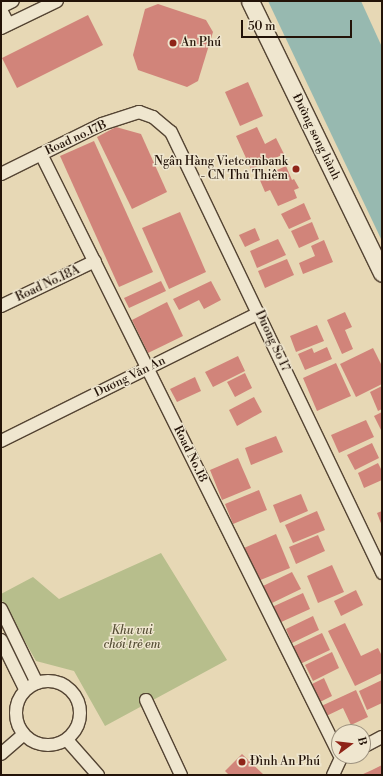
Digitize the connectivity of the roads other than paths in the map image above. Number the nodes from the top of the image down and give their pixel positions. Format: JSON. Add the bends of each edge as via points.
{"nodes":[{"id":1,"x":13,"y":1,"type":"edge"},
{"id":2,"x":57,"y":1,"type":"edge"},
{"id":3,"x":250,"y":1,"type":"edge"},
{"id":4,"x":1,"y":7,"type":"edge"},
{"id":5,"x":1,"y":10,"type":"edge"},
{"id":6,"x":4,"y":26,"type":"edge"},
{"id":7,"x":41,"y":154,"type":"junction"},
{"id":8,"x":1,"y":174,"type":"edge"},
{"id":9,"x":95,"y":261,"type":"junction"},
{"id":10,"x":382,"y":273,"type":"edge"},
{"id":11,"x":1,"y":306,"type":"edge"},
{"id":12,"x":259,"y":313,"type":"junction"},
{"id":13,"x":148,"y":368,"type":"junction"},
{"id":14,"x":1,"y":441,"type":"edge"},
{"id":15,"x":382,"y":573,"type":"edge"},
{"id":16,"x":1,"y":609,"type":"edge"},
{"id":17,"x":1,"y":640,"type":"edge"},
{"id":18,"x":37,"y":683,"type":"junction"},
{"id":19,"x":25,"y":689,"type":"junction"},
{"id":20,"x":146,"y":700,"type":"dead end"},
{"id":21,"x":23,"y":734,"type":"junction"},
{"id":22,"x":331,"y":736,"type":"edge"},
{"id":23,"x":382,"y":737,"type":"edge"},
{"id":24,"x":67,"y":740,"type":"junction"},
{"id":25,"x":371,"y":743,"type":"edge"},
{"id":26,"x":1,"y":754,"type":"edge"},
{"id":27,"x":338,"y":764,"type":"edge"},
{"id":28,"x":98,"y":775,"type":"edge"},
{"id":29,"x":181,"y":775,"type":"edge"},
{"id":30,"x":333,"y":775,"type":"edge"}],
"edges":[{"from":1,"to":4,"type":"street"},
{"from":2,"to":6,"type":"street"},
{"from":3,"to":10,"type":"main road","name":"Đường song hành"},
{"from":5,"to":6,"type":"street"},
{"from":7,"to":8,"type":"street","name":"Road no.17B"},
{"from":7,"to":9,"type":"street","name":"Road No.18"},
{"from":7,"to":12,"type":"street","name":"Duong So 17","via":[[102,124],[139,112],[153,117],[171,132]]},
{"from":9,"to":11,"type":"street","name":"Road No.18A"},
{"from":9,"to":13,"type":"street","name":"Road No.18"},
{"from":12,"to":13,"type":"street","name":"Dương Văn An"},
{"from":12,"to":15,"type":"street","name":"Duong So 17"},
{"from":13,"to":14,"type":"street","name":"Dương Văn An"},
{"from":13,"to":22,"type":"street","name":"Road No.18"},
{"from":16,"to":18,"type":"street"},
{"from":17,"to":19,"type":"street"},
{"from":18,"to":19,"type":"street"},
{"from":18,"to":24,"type":"street","via":[[51,681],[67,688],[78,703],[80,719],[74,733]]},
{"from":19,"to":21,"type":"street","via":[[15,714],[17,725]]},
{"from":20,"to":29,"type":"street"},
{"from":21,"to":24,"type":"street","via":[[32,742],[46,746]]},
{"from":21,"to":26,"type":"street"},
{"from":23,"to":25,"type":"street"},
{"from":24,"to":28,"type":"street"},
{"from":27,"to":30,"type":"street"}]}
